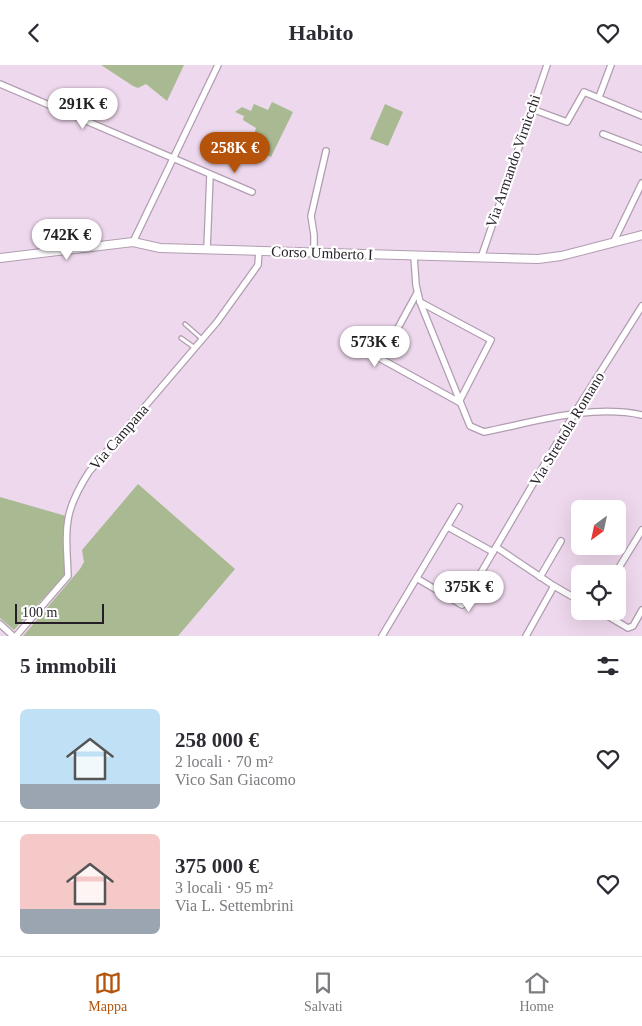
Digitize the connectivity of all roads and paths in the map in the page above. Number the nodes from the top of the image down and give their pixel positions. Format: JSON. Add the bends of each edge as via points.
{"nodes":[{"id":1,"x":218,"y":65,"type":"edge"},
{"id":2,"x":546,"y":65,"type":"edge"},
{"id":3,"x":611,"y":65,"type":"edge"},
{"id":4,"x":0,"y":84,"type":"edge"},
{"id":5,"x":599,"y":97,"type":"junction"},
{"id":6,"x":532,"y":109,"type":"junction"},
{"id":7,"x":642,"y":116,"type":"edge"},
{"id":8,"x":603,"y":134,"type":"dead end"},
{"id":9,"x":642,"y":149,"type":"edge"},
{"id":10,"x":326,"y":151,"type":"dead end"},
{"id":11,"x":173,"y":158,"type":"junction"},
{"id":12,"x":210,"y":175,"type":"junction"},
{"id":13,"x":642,"y":183,"type":"edge"},
{"id":14,"x":252,"y":192,"type":"dead end"},
{"id":15,"x":642,"y":235,"type":"edge"},
{"id":16,"x":132,"y":242,"type":"junction"},
{"id":17,"x":613,"y":243,"type":"junction"},
{"id":18,"x":207,"y":249,"type":"junction"},
{"id":19,"x":258,"y":251,"type":"junction"},
{"id":20,"x":314,"y":253,"type":"junction"},
{"id":21,"x":414,"y":257,"type":"junction"},
{"id":22,"x":481,"y":257,"type":"junction"},
{"id":23,"x":0,"y":258,"type":"edge"},
{"id":24,"x":417,"y":293,"type":"junction"},
{"id":25,"x":420,"y":302,"type":"junction"},
{"id":26,"x":642,"y":307,"type":"edge"},
{"id":27,"x":185,"y":324,"type":"dead end"},
{"id":28,"x":181,"y":338,"type":"dead end"},
{"id":29,"x":203,"y":339,"type":"junction"},
{"id":30,"x":195,"y":349,"type":"junction"},
{"id":31,"x":458,"y":402,"type":"junction"},
{"id":32,"x":574,"y":414,"type":"junction"},
{"id":33,"x":642,"y":415,"type":"edge"},
{"id":34,"x":459,"y":507,"type":"dead end"},
{"id":35,"x":448,"y":527,"type":"junction"},
{"id":36,"x":642,"y":530,"type":"edge"},
{"id":37,"x":561,"y":541,"type":"dead end"},
{"id":38,"x":494,"y":550,"type":"junction"},
{"id":39,"x":621,"y":565,"type":"edge"},
{"id":40,"x":540,"y":577,"type":"junction"},
{"id":41,"x":418,"y":579,"type":"junction"},
{"id":42,"x":554,"y":586,"type":"junction"},
{"id":43,"x":571,"y":596,"type":"edge"},
{"id":44,"x":642,"y":610,"type":"edge"},
{"id":45,"x":614,"y":620,"type":"edge"},
{"id":46,"x":0,"y":624,"type":"edge"},
{"id":47,"x":14,"y":636,"type":"edge"},
{"id":48,"x":382,"y":636,"type":"edge"},
{"id":49,"x":526,"y":636,"type":"edge"}],
"edges":[{"from":1,"to":11,"type":"street"},
{"from":2,"to":6,"type":"street","name":"Via Armando Virnicchi"},
{"from":3,"to":5,"type":"street"},
{"from":4,"to":11,"type":"street"},
{"from":5,"to":6,"type":"street","via":[[584,92],[568,122]]},
{"from":5,"to":7,"type":"street"},
{"from":6,"to":22,"type":"street","name":"Via Armando Virnicchi"},
{"from":8,"to":9,"type":"street"},
{"from":10,"to":20,"type":"street","via":[[311,216]]},
{"from":11,"to":12,"type":"street"},
{"from":11,"to":16,"type":"street"},
{"from":12,"to":14,"type":"street"},
{"from":12,"to":18,"type":"street"},
{"from":13,"to":17,"type":"street"},
{"from":15,"to":17,"type":"main road","name":"Corso Umberto I"},
{"from":16,"to":18,"type":"main road","name":"Corso Umberto I","via":[[160,248]]},
{"from":16,"to":23,"type":"main road","name":"Corso Umberto I"},
{"from":17,"to":22,"type":"main road","name":"Corso Umberto I","via":[[538,259]]},
{"from":18,"to":19,"type":"main road","name":"Corso Umberto I"},
{"from":19,"to":20,"type":"main road","name":"Corso Umberto I"},
{"from":19,"to":29,"type":"street","name":"Via Campana","via":[[258,265]]},
{"from":20,"to":21,"type":"main road","name":"Corso Umberto I"},
{"from":21,"to":22,"type":"main road","name":"Corso Umberto I"},
{"from":21,"to":24,"type":"street"},
{"from":24,"to":25,"type":"street"},
{"from":24,"to":31,"type":"street","via":[[381,359]]},
{"from":25,"to":31,"type":"street"},
{"from":25,"to":31,"type":"street","via":[[491,340]]},
{"from":26,"to":32,"type":"street","name":"Via Strettola Romano"},
{"from":27,"to":29,"type":"lane"},
{"from":28,"to":30,"type":"lane"},
{"from":29,"to":30,"type":"street","name":"Via Campana"},
{"from":30,"to":47,"type":"street","name":"Via Campana","via":[[88,472],[76,491],[65,528],[68,576]]},
{"from":31,"to":32,"type":"street","via":[[470,426],[484,432]]},
{"from":32,"to":33,"type":"street","via":[[612,411]]},
{"from":32,"to":38,"type":"street","name":"Via Strettola Romano"},
{"from":34,"to":35,"type":"street"},
{"from":35,"to":38,"type":"street"},
{"from":35,"to":41,"type":"street"},
{"from":36,"to":39,"type":"street"},
{"from":37,"to":40,"type":"street"},
{"from":38,"to":40,"type":"street"},
{"from":38,"to":41,"type":"street","name":"Via Strettola Romano","via":[[462,605]]},
{"from":40,"to":42,"type":"street"},
{"from":41,"to":48,"type":"street"},
{"from":42,"to":43,"type":"street"},
{"from":42,"to":49,"type":"street"},
{"from":44,"to":45,"type":"street","via":[[628,628]]},
{"from":46,"to":47,"type":"street"}]}
